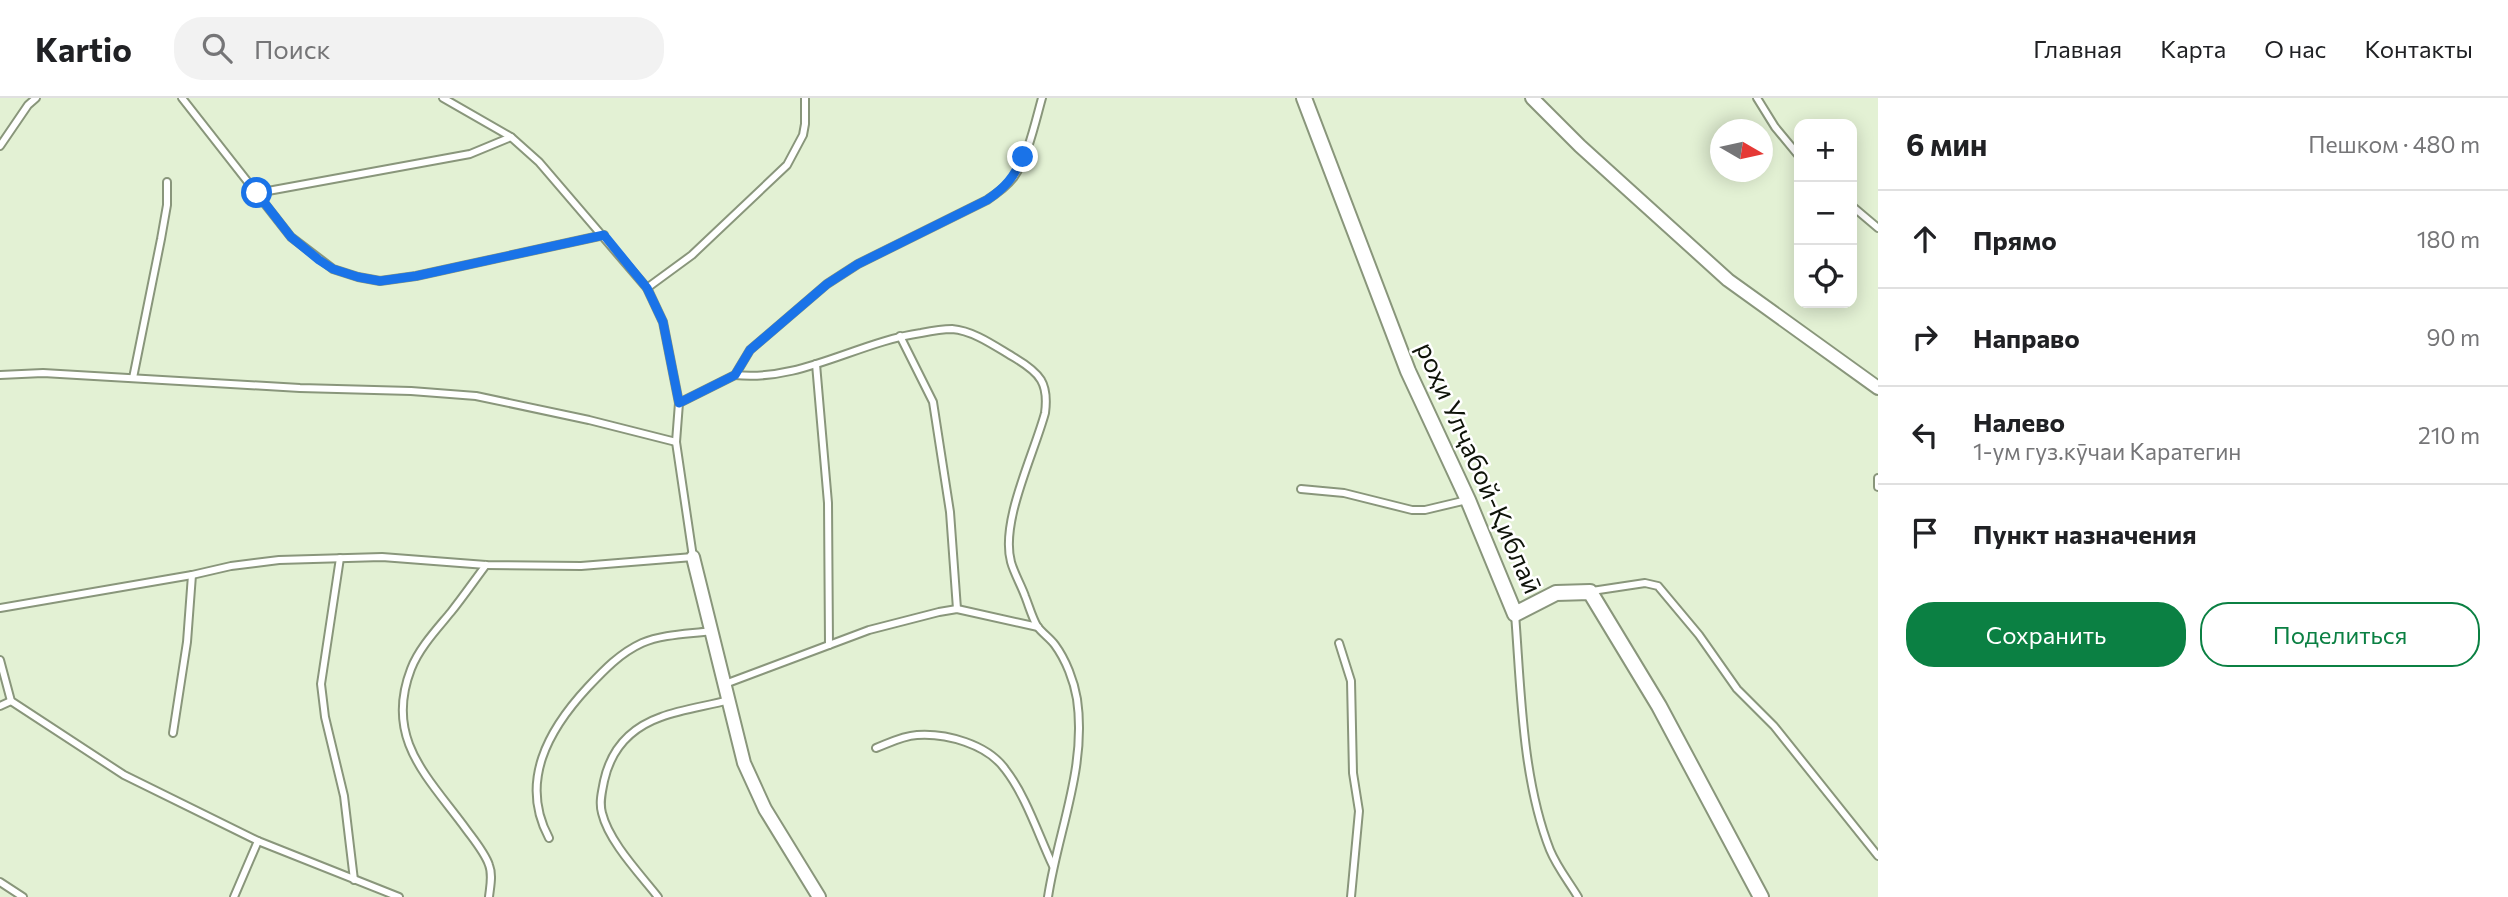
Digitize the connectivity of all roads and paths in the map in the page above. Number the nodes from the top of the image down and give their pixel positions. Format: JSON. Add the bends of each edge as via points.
{"nodes":[{"id":1,"x":36,"y":98,"type":"edge"},
{"id":2,"x":182,"y":98,"type":"edge"},
{"id":3,"x":443,"y":98,"type":"edge"},
{"id":4,"x":805,"y":98,"type":"edge"},
{"id":5,"x":1042,"y":98,"type":"edge"},
{"id":6,"x":1304,"y":98,"type":"edge"},
{"id":7,"x":1532,"y":98,"type":"edge"},
{"id":8,"x":1757,"y":98,"type":"edge"},
{"id":9,"x":511,"y":137,"type":"junction"},
{"id":10,"x":0,"y":146,"type":"edge"},
{"id":11,"x":1794,"y":150,"type":"edge"},
{"id":12,"x":167,"y":181,"type":"dead end"},
{"id":13,"x":257,"y":193,"type":"junction"},
{"id":14,"x":1857,"y":210,"type":"edge"},
{"id":15,"x":1878,"y":228,"type":"edge"},
{"id":16,"x":604,"y":235,"type":"junction"},
{"id":17,"x":647,"y":288,"type":"junction"},
{"id":18,"x":900,"y":336,"type":"junction"},
{"id":19,"x":817,"y":364,"type":"junction"},
{"id":20,"x":0,"y":375,"type":"edge"},
{"id":21,"x":735,"y":375,"type":"junction"},
{"id":22,"x":133,"y":378,"type":"junction"},
{"id":23,"x":1878,"y":388,"type":"edge"},
{"id":24,"x":679,"y":403,"type":"junction"},
{"id":25,"x":676,"y":442,"type":"junction"},
{"id":26,"x":1878,"y":478,"type":"edge"},
{"id":27,"x":1878,"y":488,"type":"edge"},
{"id":28,"x":1301,"y":489,"type":"dead end"},
{"id":29,"x":1468,"y":500,"type":"junction"},
{"id":30,"x":693,"y":557,"type":"junction"},
{"id":31,"x":340,"y":558,"type":"junction"},
{"id":32,"x":486,"y":565,"type":"junction"},
{"id":33,"x":192,"y":575,"type":"junction"},
{"id":34,"x":1590,"y":592,"type":"junction"},
{"id":35,"x":0,"y":608,"type":"edge"},
{"id":36,"x":957,"y":609,"type":"junction"},
{"id":37,"x":1515,"y":614,"type":"junction"},
{"id":38,"x":1038,"y":627,"type":"junction"},
{"id":39,"x":712,"y":631,"type":"junction"},
{"id":40,"x":1339,"y":643,"type":"dead end"},
{"id":41,"x":829,"y":645,"type":"junction"},
{"id":42,"x":0,"y":660,"type":"edge"},
{"id":43,"x":725,"y":684,"type":"junction"},
{"id":44,"x":729,"y":700,"type":"junction"},
{"id":45,"x":11,"y":701,"type":"junction"},
{"id":46,"x":0,"y":706,"type":"edge"},
{"id":47,"x":173,"y":733,"type":"dead end"},
{"id":48,"x":876,"y":748,"type":"dead end"},
{"id":49,"x":548,"y":838,"type":"dead end"},
{"id":50,"x":258,"y":841,"type":"junction"},
{"id":51,"x":1878,"y":856,"type":"edge"},
{"id":52,"x":1053,"y":866,"type":"junction"},
{"id":53,"x":354,"y":880,"type":"junction"},
{"id":54,"x":0,"y":882,"type":"edge"},
{"id":55,"x":23,"y":897,"type":"edge"},
{"id":56,"x":234,"y":897,"type":"edge"},
{"id":57,"x":399,"y":897,"type":"edge"},
{"id":58,"x":489,"y":897,"type":"edge"},
{"id":59,"x":658,"y":897,"type":"edge"},
{"id":60,"x":819,"y":897,"type":"edge"},
{"id":61,"x":1048,"y":897,"type":"edge"},
{"id":62,"x":1351,"y":897,"type":"edge"},
{"id":63,"x":1578,"y":897,"type":"edge"},
{"id":64,"x":1761,"y":897,"type":"edge"}],
"edges":[{"from":1,"to":10,"type":"lane"},
{"from":2,"to":13,"type":"lane"},
{"from":3,"to":9,"type":"lane"},
{"from":4,"to":17,"type":"lane","via":[[803,135],[788,165],[692,255]]},
{"from":5,"to":21,"type":"lane","via":[[1023,157],[1002,190],[827,284],[750,350]]},
{"from":6,"to":29,"type":"street","name":"роҳи Улҷабой-Қиблаӣ","via":[[1408,370]]},
{"from":7,"to":23,"type":"street","via":[[1728,280]]},
{"from":8,"to":11,"type":"lane"},
{"from":9,"to":13,"type":"lane","via":[[470,155]]},
{"from":9,"to":16,"type":"lane"},
{"from":12,"to":22,"type":"lane","via":[[167,205]]},
{"from":13,"to":16,"type":"lane","via":[[291,237],[319,260],[333,269],[380,281]]},
{"from":14,"to":15,"type":"lane"},
{"from":16,"to":17,"type":"lane"},
{"from":17,"to":24,"type":"lane","via":[[663,322]]},
{"from":18,"to":19,"type":"lane"},
{"from":18,"to":36,"type":"lane","via":[[933,402],[950,512]]},
{"from":18,"to":38,"type":"lane","via":[[952,329],[967,332],[1021,362],[1045,385],[1045,413],[1013,515],[1009,546],[1011,562]]},
{"from":19,"to":21,"type":"lane","via":[[769,376]]},
{"from":19,"to":41,"type":"lane","via":[[828,503]]},
{"from":20,"to":22,"type":"lane"},
{"from":21,"to":24,"type":"lane"},
{"from":22,"to":25,"type":"lane","via":[[476,396]]},
{"from":24,"to":25,"type":"lane"},
{"from":25,"to":30,"type":"lane"},
{"from":26,"to":27,"type":"lane"},
{"from":28,"to":29,"type":"lane","via":[[1344,493],[1412,510]]},
{"from":29,"to":37,"type":"street","name":"роҳи Улҷабой-Қиблаӣ"},
{"from":30,"to":32,"type":"lane","via":[[581,566]]},
{"from":30,"to":39,"type":"street"},
{"from":31,"to":32,"type":"lane","via":[[382,556]]},
{"from":31,"to":33,"type":"lane","via":[[279,560]]},
{"from":31,"to":53,"type":"lane","via":[[321,694],[344,796]]},
{"from":32,"to":58,"type":"lane","via":[[412,666],[402,709],[403,727],[422,771],[489,865]]},
{"from":33,"to":35,"type":"lane"},
{"from":33,"to":47,"type":"lane"},
{"from":34,"to":37,"type":"street","name":"роҳи Улҷабой-Қиблаӣ","via":[[1556,593]]},
{"from":34,"to":51,"type":"lane","via":[[1645,583],[1658,586],[1737,689],[1774,726]]},
{"from":34,"to":64,"type":"street","via":[[1659,706]]},
{"from":36,"to":38,"type":"lane"},
{"from":36,"to":41,"type":"lane","via":[[917,616]]},
{"from":37,"to":63,"type":"lane","via":[[1531,777],[1550,849]]},
{"from":38,"to":52,"type":"lane","via":[[1065,661],[1077,697],[1079,725],[1072,795]]},
{"from":39,"to":43,"type":"street"},
{"from":39,"to":49,"type":"lane","via":[[643,642],[604,670],[568,708],[547,745],[536,792],[537,812]]},
{"from":40,"to":62,"type":"lane","via":[[1351,681],[1353,773],[1359,811]]},
{"from":41,"to":43,"type":"lane"},
{"from":42,"to":45,"type":"lane"},
{"from":43,"to":44,"type":"street"},
{"from":44,"to":59,"type":"lane","via":[[643,725],[621,741],[610,759],[600,797],[602,813],[633,866]]},
{"from":44,"to":60,"type":"street","via":[[744,763]]},
{"from":45,"to":46,"type":"lane"},
{"from":45,"to":50,"type":"lane","via":[[124,775]]},
{"from":48,"to":52,"type":"lane","via":[[902,738],[931,735],[967,743],[990,755],[1014,782]]},
{"from":50,"to":53,"type":"lane"},
{"from":50,"to":56,"type":"lane"},
{"from":52,"to":61,"type":"lane"},
{"from":53,"to":57,"type":"lane"},
{"from":54,"to":55,"type":"lane"}]}
